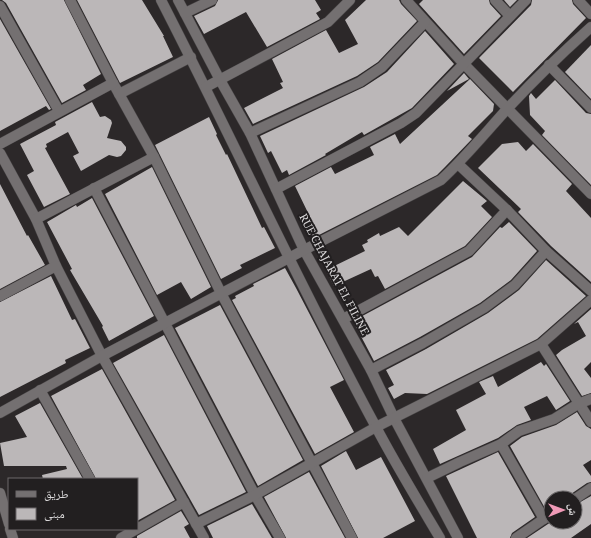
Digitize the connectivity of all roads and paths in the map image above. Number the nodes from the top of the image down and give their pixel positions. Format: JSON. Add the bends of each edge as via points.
{"nodes":[{"id":1,"x":70,"y":0,"type":"edge"},
{"id":2,"x":161,"y":0,"type":"edge"},
{"id":3,"x":178,"y":0,"type":"edge"},
{"id":4,"x":212,"y":0,"type":"edge"},
{"id":5,"x":350,"y":0,"type":"edge"},
{"id":6,"x":406,"y":0,"type":"edge"},
{"id":7,"x":495,"y":0,"type":"edge"},
{"id":8,"x":526,"y":0,"type":"edge"},
{"id":9,"x":578,"y":0,"type":"edge"},
{"id":10,"x":0,"y":6,"type":"edge"},
{"id":11,"x":185,"y":13,"type":"junction"},
{"id":12,"x":591,"y":14,"type":"edge"},
{"id":13,"x":510,"y":16,"type":"junction"},
{"id":14,"x":425,"y":22,"type":"junction"},
{"id":15,"x":591,"y":27,"type":"edge"},
{"id":16,"x":191,"y":58,"type":"junction"},
{"id":17,"x":463,"y":63,"type":"junction"},
{"id":18,"x":549,"y":65,"type":"junction"},
{"id":19,"x":220,"y":80,"type":"junction"},
{"id":20,"x":113,"y":82,"type":"junction"},
{"id":21,"x":206,"y":87,"type":"junction"},
{"id":22,"x":119,"y":94,"type":"junction"},
{"id":23,"x":591,"y":108,"type":"edge"},
{"id":24,"x":507,"y":109,"type":"junction"},
{"id":25,"x":58,"y":111,"type":"junction"},
{"id":26,"x":250,"y":133,"type":"junction"},
{"id":27,"x":0,"y":144,"type":"edge"},
{"id":28,"x":0,"y":153,"type":"edge"},
{"id":29,"x":154,"y":157,"type":"junction"},
{"id":30,"x":458,"y":164,"type":"junction"},
{"id":31,"x":94,"y":188,"type":"junction"},
{"id":32,"x":276,"y":189,"type":"junction"},
{"id":33,"x":591,"y":194,"type":"edge"},
{"id":34,"x":507,"y":210,"type":"junction"},
{"id":35,"x":36,"y":219,"type":"junction"},
{"id":36,"x":304,"y":250,"type":"junction"},
{"id":37,"x":546,"y":251,"type":"junction"},
{"id":38,"x":289,"y":258,"type":"junction"},
{"id":39,"x":56,"y":266,"type":"junction"},
{"id":40,"x":591,"y":292,"type":"edge"},
{"id":41,"x":221,"y":293,"type":"junction"},
{"id":42,"x":0,"y":296,"type":"edge"},
{"id":43,"x":591,"y":300,"type":"edge"},
{"id":44,"x":343,"y":320,"type":"junction"},
{"id":45,"x":164,"y":324,"type":"junction"},
{"id":46,"x":541,"y":344,"type":"junction"},
{"id":47,"x":102,"y":356,"type":"junction"},
{"id":48,"x":371,"y":370,"type":"junction"},
{"id":49,"x":40,"y":390,"type":"junction"},
{"id":50,"x":591,"y":399,"type":"edge"},
{"id":51,"x":578,"y":404,"type":"junction"},
{"id":52,"x":0,"y":413,"type":"edge"},
{"id":53,"x":394,"y":418,"type":"junction"},
{"id":54,"x":591,"y":422,"type":"edge"},
{"id":55,"x":376,"y":427,"type":"junction"},
{"id":56,"x":501,"y":444,"type":"junction"},
{"id":57,"x":312,"y":464,"type":"junction"},
{"id":58,"x":89,"y":478,"type":"edge"},
{"id":59,"x":427,"y":478,"type":"junction"},
{"id":60,"x":0,"y":493,"type":"edge"},
{"id":61,"x":255,"y":495,"type":"junction"},
{"id":62,"x":184,"y":502,"type":"junction"},
{"id":63,"x":543,"y":509,"type":"edge"},
{"id":64,"x":543,"y":520,"type":"edge"},
{"id":65,"x":8,"y":521,"type":"edge"},
{"id":66,"x":196,"y":524,"type":"junction"},
{"id":67,"x":138,"y":526,"type":"edge"},
{"id":68,"x":131,"y":530,"type":"edge"},
{"id":69,"x":122,"y":535,"type":"edge"},
{"id":70,"x":204,"y":538,"type":"edge"},
{"id":71,"x":280,"y":538,"type":"edge"},
{"id":72,"x":352,"y":538,"type":"edge"},
{"id":73,"x":440,"y":538,"type":"edge"},
{"id":74,"x":458,"y":538,"type":"edge"},
{"id":75,"x":516,"y":538,"type":"edge"}],
"edges":[{"from":1,"to":20,"type":"street"},
{"from":2,"to":16,"type":"street"},
{"from":3,"to":11,"type":"street","name":"RUE CHAJARAT EL FILINE"},
{"from":4,"to":11,"type":"street"},
{"from":5,"to":19,"type":"street","via":[[328,22]]},
{"from":6,"to":14,"type":"street"},
{"from":7,"to":13,"type":"street"},
{"from":8,"to":13,"type":"street"},
{"from":9,"to":12,"type":"street"},
{"from":10,"to":25,"type":"street"},
{"from":11,"to":19,"type":"street","name":"RUE CHAJARAT EL FILINE"},
{"from":13,"to":17,"type":"street"},
{"from":14,"to":17,"type":"street"},
{"from":14,"to":26,"type":"street","via":[[382,67],[360,82]]},
{"from":15,"to":18,"type":"street"},
{"from":16,"to":21,"type":"street"},
{"from":16,"to":22,"type":"street"},
{"from":17,"to":24,"type":"street"},
{"from":17,"to":32,"type":"street","via":[[416,113],[406,120]]},
{"from":18,"to":23,"type":"street"},
{"from":18,"to":24,"type":"street"},
{"from":19,"to":21,"type":"street"},
{"from":19,"to":26,"type":"street","name":"RUE CHAJARAT EL FILINE"},
{"from":20,"to":22,"type":"street"},
{"from":20,"to":25,"type":"street"},
{"from":21,"to":38,"type":"street"},
{"from":22,"to":29,"type":"street"},
{"from":24,"to":30,"type":"street"},
{"from":24,"to":33,"type":"street"},
{"from":25,"to":27,"type":"street"},
{"from":26,"to":32,"type":"street","name":"RUE CHAJARAT EL FILINE"},
{"from":28,"to":35,"type":"street"},
{"from":29,"to":31,"type":"street"},
{"from":29,"to":41,"type":"street"},
{"from":30,"to":34,"type":"street"},
{"from":30,"to":36,"type":"street","via":[[441,180]]},
{"from":31,"to":35,"type":"street"},
{"from":31,"to":45,"type":"street"},
{"from":32,"to":36,"type":"street","name":"RUE CHAJARAT EL FILINE"},
{"from":34,"to":37,"type":"street"},
{"from":34,"to":44,"type":"street","via":[[470,251]]},
{"from":35,"to":39,"type":"street"},
{"from":36,"to":38,"type":"street"},
{"from":36,"to":44,"type":"street","name":"RUE CHAJARAT EL FILINE"},
{"from":37,"to":40,"type":"street"},
{"from":37,"to":48,"type":"street","via":[[515,285],[484,308]]},
{"from":38,"to":41,"type":"street"},
{"from":38,"to":55,"type":"street"},
{"from":39,"to":42,"type":"street"},
{"from":39,"to":47,"type":"street"},
{"from":41,"to":45,"type":"street"},
{"from":41,"to":57,"type":"street"},
{"from":43,"to":46,"type":"street"},
{"from":44,"to":48,"type":"street","name":"RUE CHAJARAT EL FILINE"},
{"from":45,"to":47,"type":"street"},
{"from":45,"to":61,"type":"street"},
{"from":46,"to":51,"type":"street"},
{"from":46,"to":53,"type":"street"},
{"from":47,"to":49,"type":"street"},
{"from":47,"to":62,"type":"street"},
{"from":48,"to":53,"type":"street","name":"RUE CHAJARAT EL FILINE"},
{"from":49,"to":52,"type":"street"},
{"from":49,"to":58,"type":"street"},
{"from":50,"to":51,"type":"street"},
{"from":51,"to":54,"type":"street"},
{"from":51,"to":56,"type":"street","via":[[554,418],[519,431]]},
{"from":53,"to":55,"type":"street"},
{"from":53,"to":59,"type":"street","name":"RUE CHAJARAT EL FILINE"},
{"from":55,"to":57,"type":"street"},
{"from":55,"to":73,"type":"street"},
{"from":56,"to":59,"type":"street"},
{"from":56,"to":63,"type":"street"},
{"from":57,"to":61,"type":"street"},
{"from":57,"to":72,"type":"street"},
{"from":59,"to":74,"type":"street","name":"RUE CHAJARAT EL FILINE"},
{"from":60,"to":65,"type":"street"},
{"from":61,"to":66,"type":"street"},
{"from":61,"to":71,"type":"street"},
{"from":62,"to":66,"type":"street"},
{"from":62,"to":67,"type":"street"},
{"from":64,"to":75,"type":"street"},
{"from":66,"to":70,"type":"street"},
{"from":68,"to":69,"type":"street"}]}
